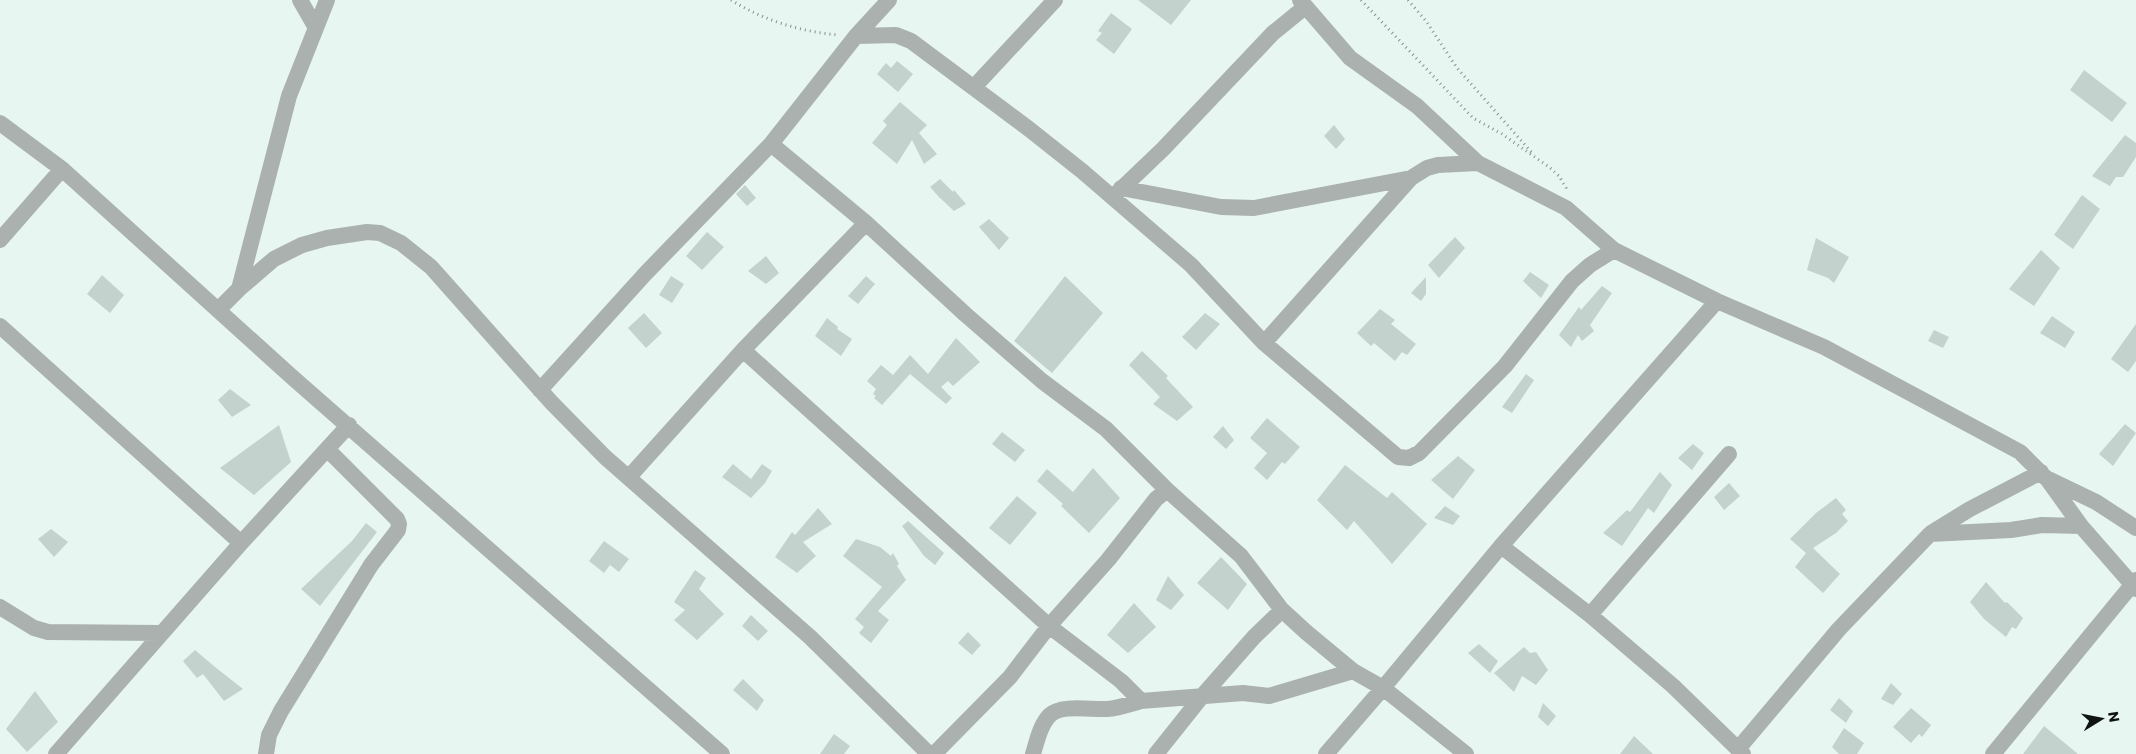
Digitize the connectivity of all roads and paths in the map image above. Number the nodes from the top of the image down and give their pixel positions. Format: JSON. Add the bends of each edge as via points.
{"nodes":[{"id":1,"x":300,"y":0,"type":"edge"},
{"id":2,"x":327,"y":0,"type":"edge"},
{"id":3,"x":731,"y":0,"type":"edge"},
{"id":4,"x":888,"y":0,"type":"edge"},
{"id":5,"x":1055,"y":0,"type":"edge"},
{"id":6,"x":1361,"y":0,"type":"edge"},
{"id":7,"x":1408,"y":0,"type":"edge"},
{"id":8,"x":1303,"y":4,"type":"edge"},
{"id":9,"x":316,"y":28,"type":"junction"},
{"id":10,"x":856,"y":36,"type":"junction"},
{"id":11,"x":974,"y":87,"type":"junction"},
{"id":12,"x":0,"y":123,"type":"edge"},
{"id":13,"x":771,"y":144,"type":"junction"},
{"id":14,"x":1537,"y":160,"type":"junction"},
{"id":15,"x":1478,"y":163,"type":"junction"},
{"id":16,"x":62,"y":169,"type":"junction"},
{"id":17,"x":1411,"y":178,"type":"junction"},
{"id":18,"x":1116,"y":193,"type":"junction"},
{"id":19,"x":1566,"y":208,"type":"junction"},
{"id":20,"x":866,"y":223,"type":"junction"},
{"id":21,"x":0,"y":240,"type":"edge"},
{"id":22,"x":1614,"y":250,"type":"junction"},
{"id":23,"x":239,"y":289,"type":"junction"},
{"id":24,"x":1718,"y":301,"type":"junction"},
{"id":25,"x":219,"y":309,"type":"junction"},
{"id":26,"x":0,"y":326,"type":"edge"},
{"id":27,"x":1264,"y":343,"type":"junction"},
{"id":28,"x":743,"y":350,"type":"junction"},
{"id":29,"x":540,"y":390,"type":"junction"},
{"id":30,"x":349,"y":425,"type":"junction"},
{"id":31,"x":328,"y":450,"type":"junction"},
{"id":32,"x":1729,"y":454,"type":"dead end"},
{"id":33,"x":2044,"y":475,"type":"junction"},
{"id":34,"x":629,"y":477,"type":"junction"},
{"id":35,"x":1167,"y":490,"type":"junction"},
{"id":36,"x":2081,"y":526,"type":"junction"},
{"id":37,"x":2136,"y":528,"type":"edge"},
{"id":38,"x":1930,"y":534,"type":"junction"},
{"id":39,"x":241,"y":542,"type":"junction"},
{"id":40,"x":1501,"y":546,"type":"junction"},
{"id":41,"x":2135,"y":585,"type":"edge"},
{"id":42,"x":0,"y":607,"type":"edge"},
{"id":43,"x":1282,"y":610,"type":"junction"},
{"id":44,"x":1590,"y":615,"type":"junction"},
{"id":45,"x":1049,"y":626,"type":"junction"},
{"id":46,"x":161,"y":633,"type":"junction"},
{"id":47,"x":1353,"y":670,"type":"junction"},
{"id":48,"x":1383,"y":688,"type":"junction"},
{"id":49,"x":1203,"y":695,"type":"junction"},
{"id":50,"x":1141,"y":701,"type":"junction"},
{"id":51,"x":1740,"y":751,"type":"edge"},
{"id":52,"x":1462,"y":753,"type":"edge"},
{"id":53,"x":56,"y":754,"type":"edge"},
{"id":54,"x":266,"y":754,"type":"edge"},
{"id":55,"x":722,"y":754,"type":"edge"},
{"id":56,"x":928,"y":754,"type":"edge"},
{"id":57,"x":934,"y":754,"type":"edge"},
{"id":58,"x":1033,"y":754,"type":"edge"},
{"id":59,"x":1156,"y":754,"type":"edge"},
{"id":60,"x":1326,"y":754,"type":"edge"},
{"id":61,"x":1993,"y":754,"type":"edge"}],
"edges":[{"from":1,"to":9,"type":"street"},
{"from":2,"to":9,"type":"street"},
{"from":3,"to":10,"type":"path","via":[[775,21],[806,30]]},
{"from":4,"to":10,"type":"street"},
{"from":5,"to":11,"type":"street"},
{"from":6,"to":14,"type":"path","via":[[1473,118],[1502,134]]},
{"from":7,"to":14,"type":"path","via":[[1457,68]]},
{"from":8,"to":15,"type":"street","via":[[1350,58],[1417,106]]},
{"from":8,"to":18,"type":"street"},
{"from":9,"to":23,"type":"street","via":[[289,96]]},
{"from":10,"to":11,"type":"street","via":[[896,35],[911,41]]},
{"from":10,"to":13,"type":"street"},
{"from":11,"to":18,"type":"street","via":[[1082,171]]},
{"from":12,"to":16,"type":"street"},
{"from":13,"to":20,"type":"street"},
{"from":13,"to":29,"type":"street","via":[[645,274]]},
{"from":14,"to":19,"type":"path","via":[[1558,176],[1566,188]]},
{"from":15,"to":17,"type":"street","via":[[1438,165]]},
{"from":15,"to":19,"type":"street"},
{"from":16,"to":21,"type":"street"},
{"from":16,"to":25,"type":"street"},
{"from":17,"to":18,"type":"street","via":[[1254,208],[1221,207]]},
{"from":17,"to":27,"type":"street"},
{"from":18,"to":27,"type":"street","via":[[1191,265]]},
{"from":19,"to":22,"type":"street"},
{"from":20,"to":28,"type":"street"},
{"from":20,"to":35,"type":"street","via":[[1042,381],[1106,430]]},
{"from":22,"to":24,"type":"street"},
{"from":22,"to":27,"type":"street","via":[[1572,281],[1505,366],[1419,453],[1409,458],[1398,457]]},
{"from":23,"to":25,"type":"street"},
{"from":23,"to":29,"type":"street","via":[[274,259],[302,245],[367,232],[380,233],[402,243],[431,266]]},
{"from":24,"to":33,"type":"street","via":[[1833,351],[2020,452]]},
{"from":24,"to":40,"type":"street"},
{"from":25,"to":30,"type":"street"},
{"from":26,"to":39,"type":"street"},
{"from":28,"to":34,"type":"street"},
{"from":28,"to":45,"type":"street"},
{"from":29,"to":34,"type":"street","via":[[604,457]]},
{"from":30,"to":31,"type":"street"},
{"from":30,"to":55,"type":"street"},
{"from":31,"to":39,"type":"street"},
{"from":31,"to":54,"type":"street","via":[[397,519],[398,530],[371,564],[286,703],[269,736]]},
{"from":32,"to":44,"type":"street"},
{"from":33,"to":36,"type":"street"},
{"from":33,"to":37,"type":"street","via":[[2096,502]]},
{"from":33,"to":38,"type":"street","via":[[1970,509]]},
{"from":34,"to":56,"type":"street","via":[[810,637]]},
{"from":35,"to":43,"type":"street","via":[[1241,556]]},
{"from":35,"to":45,"type":"street"},
{"from":36,"to":38,"type":"street","via":[[2042,525],[2011,530]]},
{"from":36,"to":41,"type":"street"},
{"from":38,"to":51,"type":"street","via":[[1839,628]]},
{"from":39,"to":46,"type":"street"},
{"from":40,"to":44,"type":"street"},
{"from":40,"to":48,"type":"street"},
{"from":41,"to":61,"type":"street"},
{"from":42,"to":46,"type":"street","via":[[34,628],[48,632]]},
{"from":43,"to":47,"type":"street"},
{"from":43,"to":49,"type":"street","via":[[1254,636]]},
{"from":44,"to":51,"type":"street"},
{"from":45,"to":50,"type":"street","via":[[1121,681]]},
{"from":45,"to":57,"type":"street","via":[[1010,677]]},
{"from":46,"to":53,"type":"street"},
{"from":47,"to":48,"type":"street"},
{"from":47,"to":49,"type":"street","via":[[1269,696],[1243,693]]},
{"from":48,"to":52,"type":"street"},
{"from":48,"to":60,"type":"street"},
{"from":49,"to":50,"type":"street"},
{"from":49,"to":59,"type":"street"},
{"from":50,"to":58,"type":"street","via":[[1107,709],[1077,708],[1050,714]]}]}
